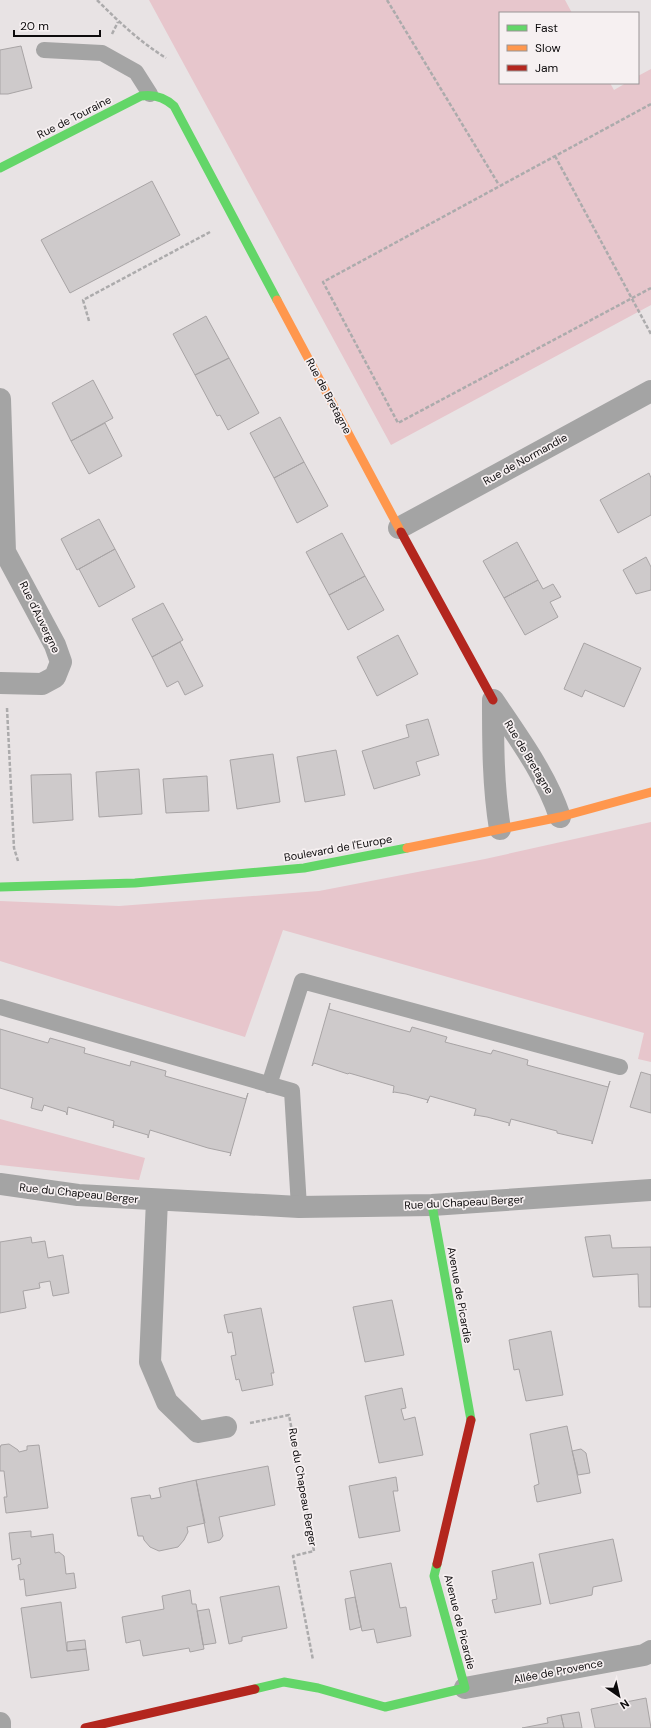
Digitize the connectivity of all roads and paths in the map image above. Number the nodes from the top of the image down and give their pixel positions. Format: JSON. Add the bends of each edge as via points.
{"nodes":[{"id":1,"x":97,"y":0,"type":"edge"},
{"id":2,"x":387,"y":0,"type":"edge"},
{"id":3,"x":44,"y":50,"type":"dead end"},
{"id":4,"x":166,"y":58,"type":"dead end"},
{"id":5,"x":155,"y":95,"type":"junction"},
{"id":6,"x":651,"y":104,"type":"edge"},
{"id":7,"x":555,"y":156,"type":"junction"},
{"id":8,"x":0,"y":168,"type":"edge"},
{"id":9,"x":499,"y":185,"type":"junction"},
{"id":10,"x":210,"y":232,"type":"dead end"},
{"id":11,"x":651,"y":288,"type":"edge"},
{"id":12,"x":631,"y":298,"type":"junction"},
{"id":13,"x":89,"y":321,"type":"dead end"},
{"id":14,"x":651,"y":334,"type":"edge"},
{"id":15,"x":651,"y":391,"type":"edge"},
{"id":16,"x":0,"y":399,"type":"edge"},
{"id":17,"x":399,"y":528,"type":"junction"},
{"id":18,"x":3,"y":556,"type":"edge"},
{"id":19,"x":0,"y":684,"type":"edge"},
{"id":20,"x":493,"y":700,"type":"junction"},
{"id":21,"x":7,"y":706,"type":"dead end"},
{"id":22,"x":651,"y":792,"type":"edge"},
{"id":23,"x":560,"y":817,"type":"junction"},
{"id":24,"x":500,"y":829,"type":"junction"},
{"id":25,"x":0,"y":887,"type":"edge"},
{"id":26,"x":27,"y":887,"type":"junction"},
{"id":27,"x":0,"y":1007,"type":"edge"},
{"id":28,"x":620,"y":1067,"type":"dead end"},
{"id":29,"x":270,"y":1085,"type":"junction"},
{"id":30,"x":0,"y":1184,"type":"edge"},
{"id":31,"x":651,"y":1190,"type":"edge"},
{"id":32,"x":157,"y":1200,"type":"junction"},
{"id":33,"x":432,"y":1205,"type":"junction"},
{"id":34,"x":299,"y":1207,"type":"junction"},
{"id":35,"x":226,"y":1427,"type":"joint"},
{"id":36,"x":651,"y":1651,"type":"edge"},
{"id":37,"x":318,"y":1688,"type":"junction"},
{"id":38,"x":465,"y":1688,"type":"junction"},
{"id":39,"x":0,"y":1723,"type":"edge"},
{"id":40,"x":0,"y":1727,"type":"edge"},
{"id":41,"x":5,"y":1728,"type":"edge"},
{"id":42,"x":85,"y":1728,"type":"edge"}],
"edges":[{"from":1,"to":4,"type":"path","via":[[142,43]]},
{"from":2,"to":9,"type":"path"},
{"from":3,"to":5,"type":"lane","via":[[102,53],[136,72]]},
{"from":5,"to":8,"type":"street","name":"Rue de Touraine","via":[[141,96]]},
{"from":5,"to":17,"type":"street","name":"Rue de Bretagne","via":[[174,106],[186,126]]},
{"from":6,"to":7,"type":"path"},
{"from":7,"to":9,"type":"path"},
{"from":7,"to":12,"type":"path"},
{"from":9,"to":12,"type":"path","via":[[323,282],[398,423]]},
{"from":10,"to":13,"type":"path","via":[[83,300]]},
{"from":11,"to":12,"type":"path"},
{"from":12,"to":14,"type":"path"},
{"from":15,"to":17,"type":"street","name":"Rue de Normandie"},
{"from":16,"to":18,"type":"street","name":"Rue d'Auvergne"},
{"from":17,"to":20,"type":"street","name":"Rue de Bretagne"},
{"from":18,"to":19,"type":"street","name":"Rue d'Auvergne","via":[[20,578],[55,645],[60,662],[55,677],[42,684]]},
{"from":20,"to":23,"type":"street","name":"Rue de Bretagne","via":[[524,746],[554,798]]},
{"from":20,"to":24,"type":"street","name":"Rue de Bretagne","via":[[493,753]]},
{"from":21,"to":26,"type":"path","via":[[14,848]]},
{"from":22,"to":23,"type":"street","name":"Boulevard de l'Europe"},
{"from":23,"to":24,"type":"street","name":"Boulevard de l'Europe"},
{"from":24,"to":26,"type":"street","name":"Boulevard de l'Europe","via":[[304,868],[135,883]]},
{"from":25,"to":26,"type":"street","name":"Boulevard de l'Europe"},
{"from":27,"to":29,"type":"lane"},
{"from":28,"to":29,"type":"lane","via":[[302,981]]},
{"from":29,"to":34,"type":"lane","via":[[292,1091]]},
{"from":30,"to":32,"type":"street","name":"Rue du Chapeau Berger","via":[[78,1195]]},
{"from":31,"to":33,"type":"street","name":"Rue du Chapeau Berger"},
{"from":32,"to":34,"type":"street","name":"Rue du Chapeau Berger"},
{"from":32,"to":35,"type":"street","via":[[150,1362],[167,1402],[198,1432]]},
{"from":33,"to":34,"type":"street","name":"Rue du Chapeau Berger"},
{"from":33,"to":38,"type":"street","name":"Avenue de Picardie","via":[[471,1421],[434,1576]]},
{"from":35,"to":37,"type":"path","name":"Rue du Chapeau Berger","via":[[289,1415],[314,1551],[293,1556]]},
{"from":36,"to":38,"type":"street","name":"Allée de Provence","via":[[644,1655]]},
{"from":37,"to":38,"type":"street","via":[[385,1707]]},
{"from":37,"to":42,"type":"street","via":[[284,1682]]},
{"from":39,"to":40,"type":"street"},
{"from":40,"to":41,"type":"street"}]}
